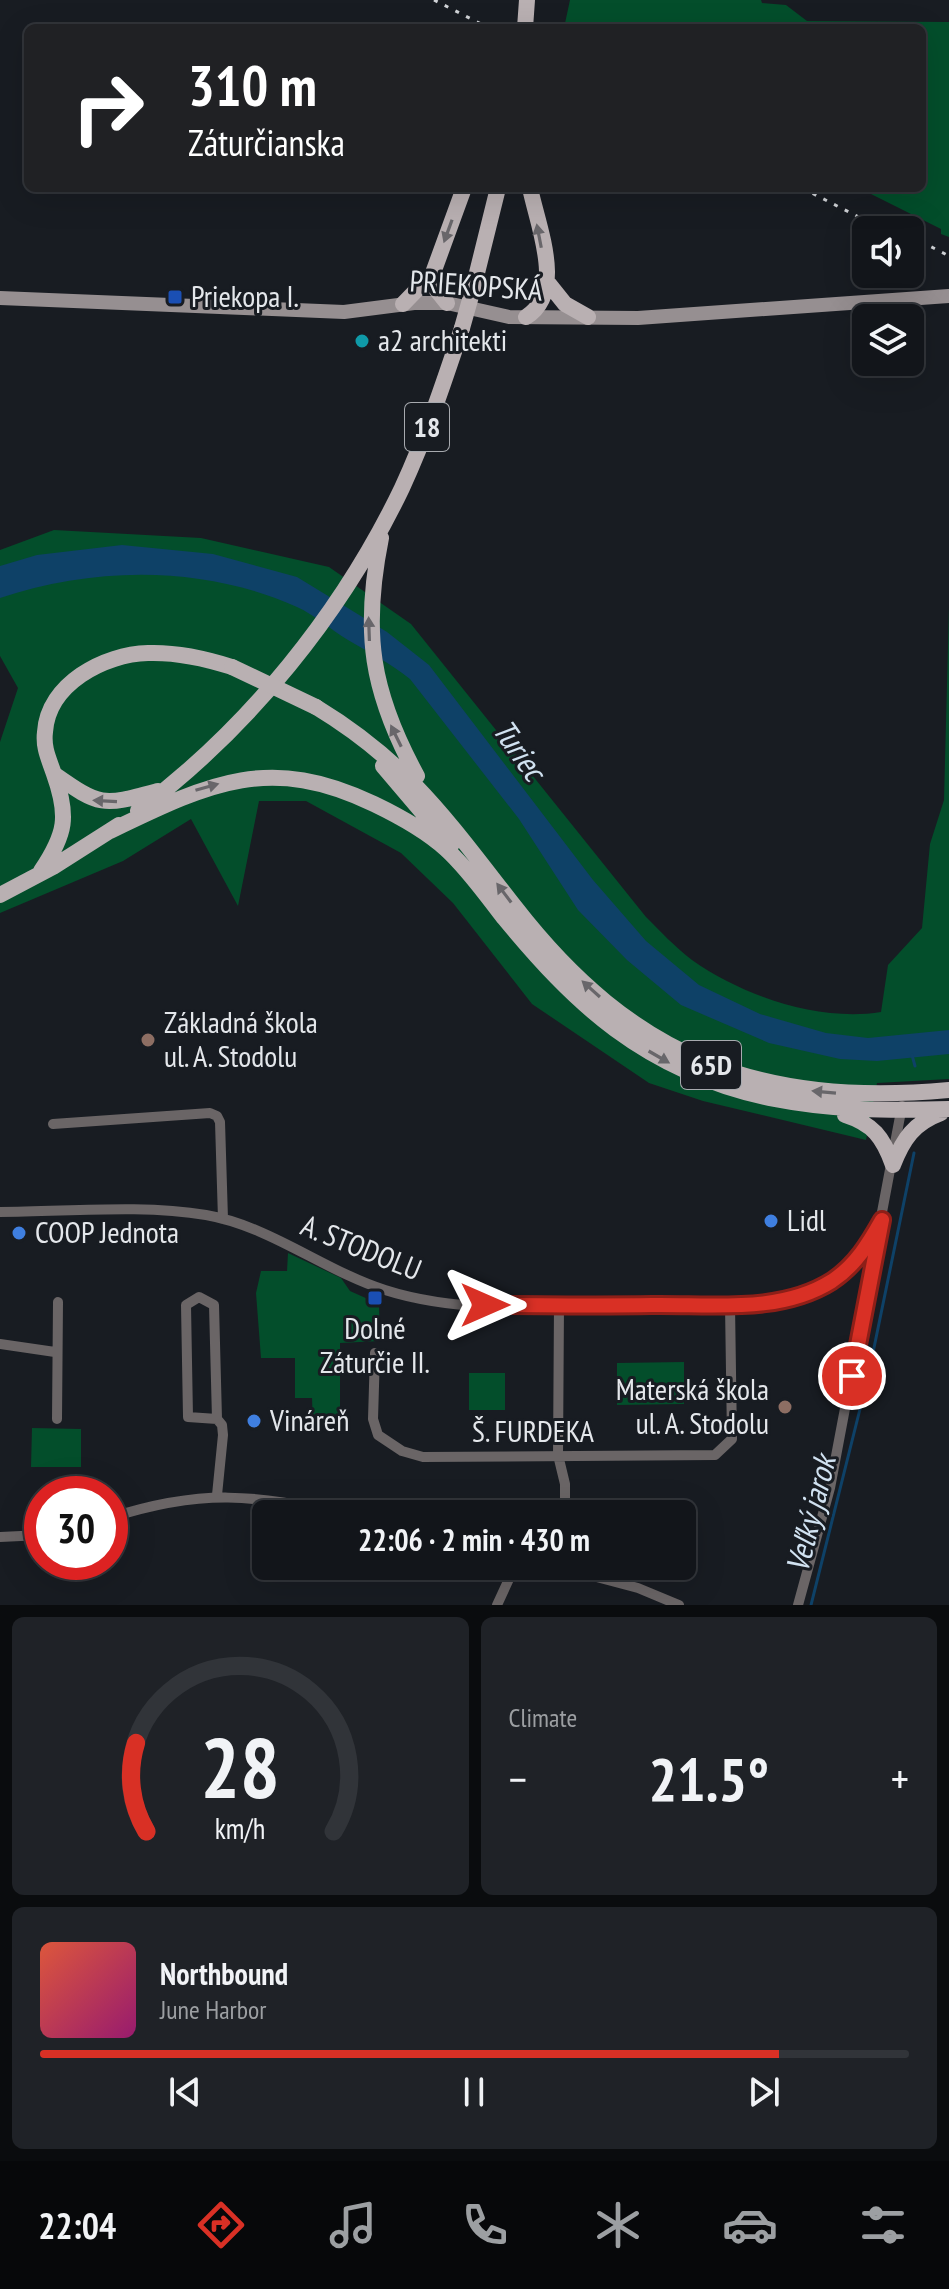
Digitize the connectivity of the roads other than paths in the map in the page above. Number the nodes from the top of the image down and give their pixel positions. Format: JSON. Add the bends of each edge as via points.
{"nodes":[{"id":1,"x":528,"y":3,"type":"edge"},
{"id":2,"x":525,"y":24,"type":"edge"},
{"id":3,"x":463,"y":192,"type":"edge"},
{"id":4,"x":497,"y":192,"type":"edge"},
{"id":5,"x":531,"y":192,"type":"edge"},
{"id":6,"x":433,"y":273,"type":"junction"},
{"id":7,"x":549,"y":284,"type":"junction"},
{"id":8,"x":949,"y":296,"type":"edge"},
{"id":9,"x":0,"y":298,"type":"edge"},
{"id":10,"x":447,"y":303,"type":"junction"},
{"id":11,"x":403,"y":304,"type":"junction"},
{"id":12,"x":526,"y":317,"type":"junction"},
{"id":13,"x":588,"y":317,"type":"junction"},
{"id":14,"x":384,"y":523,"type":"junction"},
{"id":15,"x":353,"y":732,"type":"junction"},
{"id":16,"x":54,"y":774,"type":"junction"},
{"id":17,"x":163,"y":790,"type":"junction"},
{"id":18,"x":425,"y":792,"type":"junction"},
{"id":19,"x":110,"y":831,"type":"junction"},
{"id":20,"x":38,"y":876,"type":"junction"},
{"id":21,"x":482,"y":889,"type":"junction"},
{"id":22,"x":0,"y":895,"type":"edge"},
{"id":23,"x":949,"y":1090,"type":"edge"},
{"id":24,"x":902,"y":1093,"type":"junction"},
{"id":25,"x":828,"y":1109,"type":"junction"},
{"id":26,"x":949,"y":1109,"type":"edge"},
{"id":27,"x":902,"y":1111,"type":"junction"},
{"id":28,"x":53,"y":1124,"type":"dead end"},
{"id":29,"x":893,"y":1165,"type":"junction"},
{"id":30,"x":0,"y":1212,"type":"edge"},
{"id":31,"x":223,"y":1219,"type":"junction"},
{"id":32,"x":882,"y":1220,"type":"junction"},
{"id":33,"x":58,"y":1302,"type":"dead end"},
{"id":34,"x":559,"y":1305,"type":"junction"},
{"id":35,"x":730,"y":1305,"type":"junction"},
{"id":36,"x":0,"y":1344,"type":"edge"},
{"id":37,"x":55,"y":1352,"type":"junction"},
{"id":38,"x":375,"y":1353,"type":"dead end"},
{"id":39,"x":57,"y":1419,"type":"dead end"},
{"id":40,"x":217,"y":1419,"type":"junction"},
{"id":41,"x":558,"y":1455,"type":"junction"},
{"id":42,"x":217,"y":1495,"type":"junction"},
{"id":43,"x":280,"y":1500,"type":"edge"},
{"id":44,"x":565,"y":1500,"type":"edge"},
{"id":45,"x":128,"y":1513,"type":"edge"},
{"id":46,"x":24,"y":1536,"type":"edge"},
{"id":47,"x":0,"y":1537,"type":"edge"},
{"id":48,"x":509,"y":1580,"type":"edge"},
{"id":49,"x":615,"y":1580,"type":"edge"},
{"id":50,"x":497,"y":1605,"type":"edge"},
{"id":51,"x":679,"y":1605,"type":"edge"},
{"id":52,"x":798,"y":1605,"type":"edge"}],
"edges":[{"from":1,"to":2,"type":"main road"},
{"from":3,"to":6,"type":"main road","one_way":true},
{"from":4,"to":14,"type":"main road","number":"18","bridge":true,"via":[[462,328],[416,456]]},
{"from":7,"to":5,"type":"main road","one_way":true},
{"from":6,"to":10,"type":"main road","via":[[435,288]]},
{"from":6,"to":11,"type":"main road"},
{"from":7,"to":12,"type":"main road","via":[[540,309]]},
{"from":7,"to":13,"type":"main road","via":[[565,304]]},
{"from":8,"to":13,"type":"street","name":"PRIEKOPSKÁ","via":[[696,315]]},
{"from":9,"to":11,"type":"street","name":"PRIEKOPSKÁ","via":[[344,312]]},
{"from":10,"to":11,"type":"street","name":"PRIEKOPSKÁ"},
{"from":10,"to":12,"type":"street","name":"PRIEKOPSKÁ","via":[[493,316]]},
{"from":12,"to":13,"type":"street","name":"PRIEKOPSKÁ"},
{"from":14,"to":17,"type":"main road","number":"18","via":[[307,642],[246,715]]},
{"from":18,"to":14,"type":"main road","one_way":true,"via":[[394,735],[376,677],[369,614]]},
{"from":15,"to":16,"type":"main road","bridge":true,"via":[[316,707],[232,667],[189,656],[144,653],[85,672],[60,693],[48,713],[44,742]]},
{"from":15,"to":18,"type":"main road"},
{"from":15,"to":21,"type":"main road","via":[[416,800]]},
{"from":17,"to":16,"type":"main road","one_way":true,"via":[[95,801]]},
{"from":16,"to":20,"type":"main road","via":[[64,826]]},
{"from":17,"to":19,"type":"main road","number":"18"},
{"from":24,"to":18,"type":"main road","number":"65D","one_way":true,"via":[[829,1093],[754,1080],[699,1061],[640,1028],[554,953]]},
{"from":19,"to":20,"type":"main road","number":"18"},
{"from":19,"to":21,"type":"main road","one_way":true,"via":[[216,784],[296,779],[354,795],[412,825],[446,849]]},
{"from":20,"to":22,"type":"main road","number":"18"},
{"from":21,"to":25,"type":"main road","number":"65D","one_way":true,"via":[[556,977],[632,1041],[717,1084]]},
{"from":23,"to":24,"type":"main road","number":"65D"},
{"from":24,"to":27,"type":"street"},
{"from":25,"to":27,"type":"main road","number":"65D"},
{"from":25,"to":29,"type":"main road","via":[[869,1124],[883,1139]]},
{"from":26,"to":27,"type":"main road","number":"65D"},
{"from":26,"to":29,"type":"main road","via":[[917,1124]]},
{"from":27,"to":29,"type":"street"},
{"from":28,"to":31,"type":"street","via":[[217,1116]]},
{"from":29,"to":32,"type":"street"},
{"from":30,"to":31,"type":"street","name":"A. STODOLU","via":[[167,1211]]},
{"from":31,"to":34,"type":"street","name":"A. STODOLU","via":[[369,1284],[411,1297],[461,1305]]},
{"from":32,"to":35,"type":"street","name":"A. STODOLU","via":[[853,1265],[831,1282],[785,1300]]},
{"from":32,"to":52,"type":"street","via":[[830,1488]]},
{"from":33,"to":37,"type":"street"},
{"from":34,"to":35,"type":"street","name":"A. STODOLU"},
{"from":34,"to":41,"type":"street"},
{"from":35,"to":41,"type":"street","name":"Š. FURDEKA","via":[[732,1439],[715,1455]]},
{"from":36,"to":37,"type":"street"},
{"from":37,"to":39,"type":"street"},
{"from":38,"to":41,"type":"street","name":"Š. FURDEKA","via":[[373,1419],[378,1435],[402,1451],[423,1457]]},
{"from":40,"to":40,"type":"street","via":[[214,1305],[199,1297],[186,1305],[188,1417]]},
{"from":40,"to":42,"type":"street","via":[[223,1435]]},
{"from":41,"to":44,"type":"street"},
{"from":42,"to":43,"type":"street"},
{"from":42,"to":45,"type":"street"},
{"from":46,"to":47,"type":"street"},
{"from":48,"to":50,"type":"street"},
{"from":49,"to":51,"type":"street"}]}
